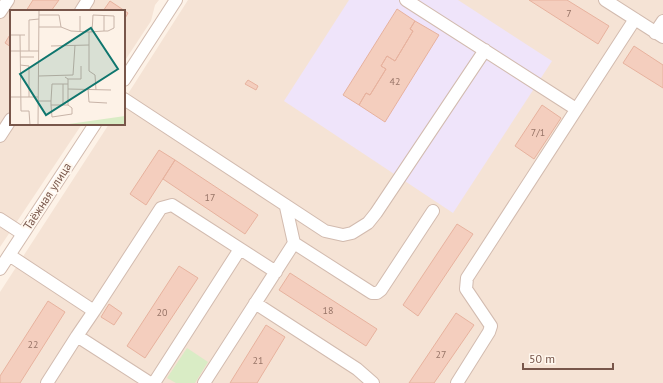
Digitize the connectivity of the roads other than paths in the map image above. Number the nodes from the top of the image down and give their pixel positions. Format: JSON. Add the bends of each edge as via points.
{"nodes":[{"id":1,"x":8,"y":0,"type":"edge"},
{"id":2,"x":88,"y":0,"type":"edge"},
{"id":3,"x":176,"y":0,"type":"edge"},
{"id":4,"x":406,"y":0,"type":"edge"},
{"id":5,"x":605,"y":0,"type":"edge"},
{"id":6,"x":82,"y":10,"type":"edge"},
{"id":7,"x":0,"y":12,"type":"edge"},
{"id":8,"x":635,"y":19,"type":"junction"},
{"id":9,"x":663,"y":21,"type":"edge"},
{"id":10,"x":659,"y":35,"type":"edge"},
{"id":11,"x":485,"y":50,"type":"junction"},
{"id":12,"x":125,"y":78,"type":"edge"},
{"id":13,"x":125,"y":100,"type":"edge"},
{"id":14,"x":576,"y":109,"type":"junction"},
{"id":15,"x":10,"y":121,"type":"edge"},
{"id":16,"x":94,"y":125,"type":"edge"},
{"id":17,"x":0,"y":136,"type":"edge"},
{"id":18,"x":286,"y":207,"type":"junction"},
{"id":19,"x":433,"y":211,"type":"dead end"},
{"id":20,"x":0,"y":219,"type":"edge"},
{"id":21,"x":23,"y":234,"type":"junction"},
{"id":22,"x":294,"y":243,"type":"junction"},
{"id":23,"x":240,"y":249,"type":"junction"},
{"id":24,"x":9,"y":255,"type":"junction"},
{"id":25,"x":0,"y":269,"type":"edge"},
{"id":26,"x":276,"y":272,"type":"junction"},
{"id":27,"x":255,"y":304,"type":"junction"},
{"id":28,"x":94,"y":311,"type":"junction"},
{"id":29,"x":77,"y":336,"type":"junction"},
{"id":30,"x":47,"y":383,"type":"edge"},
{"id":31,"x":150,"y":383,"type":"edge"},
{"id":32,"x":154,"y":383,"type":"edge"},
{"id":33,"x":204,"y":383,"type":"edge"},
{"id":34,"x":373,"y":383,"type":"edge"},
{"id":35,"x":457,"y":383,"type":"edge"}],
"edges":[{"from":1,"to":7,"type":"street"},
{"from":2,"to":6,"type":"street"},
{"from":3,"to":12,"type":"street"},
{"from":4,"to":11,"type":"street"},
{"from":5,"to":8,"type":"street"},
{"from":8,"to":10,"type":"street"},
{"from":8,"to":14,"type":"street"},
{"from":9,"to":10,"type":"street"},
{"from":11,"to":14,"type":"street"},
{"from":11,"to":18,"type":"street","via":[[376,213],[360,229],[343,235],[325,231]]},
{"from":13,"to":18,"type":"street"},
{"from":14,"to":35,"type":"street","via":[[467,278],[466,289],[491,326]]},
{"from":15,"to":17,"type":"street"},
{"from":16,"to":21,"type":"street","name":"Таёжная улица"},
{"from":18,"to":22,"type":"street"},
{"from":19,"to":22,"type":"street","via":[[378,293],[372,293]]},
{"from":20,"to":21,"type":"street"},
{"from":21,"to":24,"type":"street","name":"Таёжная улица"},
{"from":22,"to":26,"type":"street"},
{"from":23,"to":26,"type":"street"},
{"from":23,"to":28,"type":"street","via":[[172,205],[161,208]]},
{"from":23,"to":32,"type":"street"},
{"from":24,"to":25,"type":"street","name":"Таёжная улица"},
{"from":24,"to":28,"type":"street"},
{"from":26,"to":27,"type":"street"},
{"from":27,"to":33,"type":"street"},
{"from":27,"to":34,"type":"street","via":[[357,369]]},
{"from":28,"to":29,"type":"street"},
{"from":29,"to":30,"type":"street"},
{"from":29,"to":31,"type":"street"}]}
